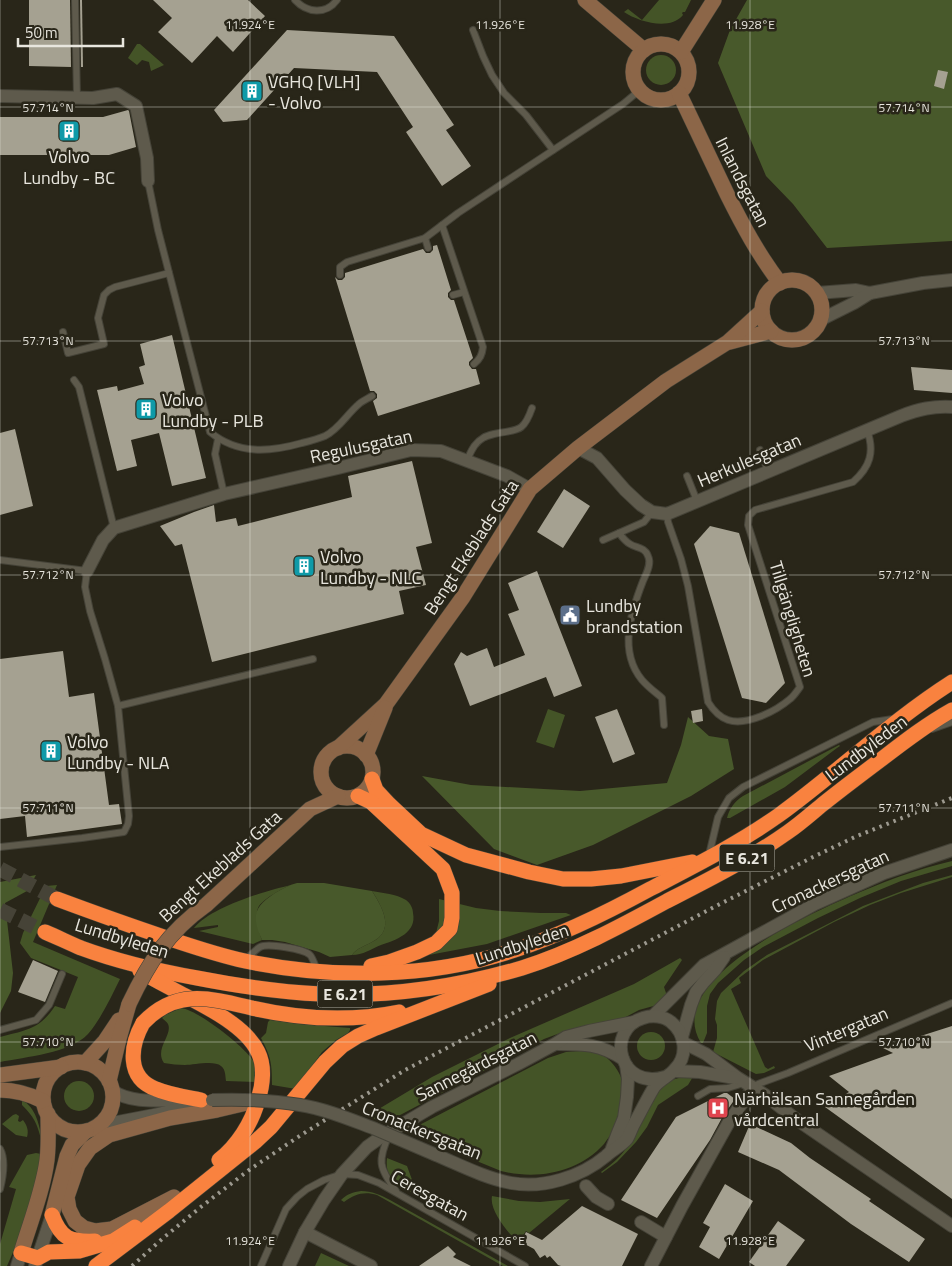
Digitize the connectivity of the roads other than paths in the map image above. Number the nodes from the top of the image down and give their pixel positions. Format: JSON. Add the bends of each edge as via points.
{"nodes":[{"id":1,"x":75,"y":0,"type":"edge"},
{"id":2,"x":295,"y":0,"type":"edge"},
{"id":3,"x":337,"y":0,"type":"edge"},
{"id":4,"x":585,"y":0,"type":"edge"},
{"id":5,"x":714,"y":0,"type":"edge"},
{"id":6,"x":473,"y":30,"type":"dead end"},
{"id":7,"x":644,"y":50,"type":"junction"},
{"id":8,"x":681,"y":52,"type":"junction"},
{"id":9,"x":640,"y":90,"type":"junction"},
{"id":10,"x":679,"y":93,"type":"junction"},
{"id":11,"x":0,"y":96,"type":"edge"},
{"id":12,"x":77,"y":98,"type":"junction"},
{"id":13,"x":553,"y":150,"type":"junction"},
{"id":14,"x":148,"y":181,"type":"joint"},
{"id":15,"x":442,"y":225,"type":"junction"},
{"id":16,"x":425,"y":238,"type":"junction"},
{"id":17,"x":428,"y":248,"type":"dead end"},
{"id":18,"x":169,"y":273,"type":"junction"},
{"id":19,"x":340,"y":275,"type":"dead end"},
{"id":20,"x":952,"y":280,"type":"edge"},
{"id":21,"x":780,"y":283,"type":"junction"},
{"id":22,"x":464,"y":292,"type":"junction"},
{"id":23,"x":816,"y":293,"type":"junction"},
{"id":24,"x":870,"y":293,"type":"junction"},
{"id":25,"x":453,"y":295,"type":"dead end"},
{"id":26,"x":762,"y":311,"type":"junction"},
{"id":27,"x":820,"y":320,"type":"junction"},
{"id":28,"x":63,"y":332,"type":"dead end"},
{"id":29,"x":771,"y":332,"type":"junction"},
{"id":30,"x":728,"y":342,"type":"junction"},
{"id":31,"x":474,"y":364,"type":"dead end"},
{"id":32,"x":74,"y":380,"type":"dead end"},
{"id":33,"x":372,"y":396,"type":"dead end"},
{"id":34,"x":952,"y":407,"type":"edge"},
{"id":35,"x":532,"y":408,"type":"dead end"},
{"id":36,"x":867,"y":430,"type":"junction"},
{"id":37,"x":218,"y":439,"type":"junction"},
{"id":38,"x":578,"y":448,"type":"junction"},
{"id":39,"x":760,"y":450,"type":"dead end"},
{"id":40,"x":467,"y":460,"type":"junction"},
{"id":41,"x":768,"y":471,"type":"junction"},
{"id":42,"x":687,"y":476,"type":"dead end"},
{"id":43,"x":530,"y":489,"type":"junction"},
{"id":44,"x":224,"y":494,"type":"junction"},
{"id":45,"x":697,"y":501,"type":"junction"},
{"id":46,"x":652,"y":512,"type":"junction"},
{"id":47,"x":667,"y":514,"type":"junction"},
{"id":48,"x":114,"y":528,"type":"junction"},
{"id":49,"x":619,"y":533,"type":"junction"},
{"id":50,"x":603,"y":540,"type":"dead end"},
{"id":51,"x":0,"y":560,"type":"edge"},
{"id":52,"x":86,"y":571,"type":"junction"},
{"id":53,"x":313,"y":659,"type":"dead end"},
{"id":54,"x":952,"y":682,"type":"edge"},
{"id":55,"x":386,"y":704,"type":"junction"},
{"id":56,"x":118,"y":706,"type":"junction"},
{"id":57,"x":952,"y":710,"type":"edge"},
{"id":58,"x":902,"y":718,"type":"junction"},
{"id":59,"x":952,"y":722,"type":"edge"},
{"id":60,"x":664,"y":725,"type":"dead end"},
{"id":61,"x":914,"y":734,"type":"junction"},
{"id":62,"x":338,"y":748,"type":"junction"},
{"id":63,"x":366,"y":755,"type":"junction"},
{"id":64,"x":372,"y":779,"type":"junction"},
{"id":65,"x":324,"y":784,"type":"junction"},
{"id":66,"x":338,"y":796,"type":"junction"},
{"id":67,"x":358,"y":796,"type":"junction"},
{"id":68,"x":310,"y":809,"type":"junction"},
{"id":69,"x":0,"y":847,"type":"edge"},
{"id":70,"x":952,"y":850,"type":"edge"},
{"id":71,"x":708,"y":858,"type":"junction"},
{"id":72,"x":57,"y":899,"type":"tunnel mouth"},
{"id":73,"x":45,"y":932,"type":"tunnel mouth"},
{"id":74,"x":727,"y":953,"type":"junction"},
{"id":75,"x":121,"y":961,"type":"junction"},
{"id":76,"x":524,"y":967,"type":"junction"},
{"id":77,"x":343,"y":973,"type":"junction"},
{"id":78,"x":62,"y":974,"type":"dead end"},
{"id":79,"x":457,"y":998,"type":"junction"},
{"id":80,"x":952,"y":1003,"type":"edge"},
{"id":81,"x":129,"y":1004,"type":"junction"},
{"id":82,"x":652,"y":1016,"type":"junction"},
{"id":83,"x":634,"y":1022,"type":"junction"},
{"id":84,"x":0,"y":1030,"type":"edge"},
{"id":85,"x":683,"y":1040,"type":"junction"},
{"id":86,"x":556,"y":1044,"type":"junction"},
{"id":87,"x":625,"y":1062,"type":"junction"},
{"id":88,"x":85,"y":1063,"type":"junction"},
{"id":89,"x":61,"y":1067,"type":"junction"},
{"id":90,"x":670,"y":1074,"type":"junction"},
{"id":91,"x":0,"y":1075,"type":"edge"},
{"id":92,"x":745,"y":1083,"type":"junction"},
{"id":93,"x":111,"y":1086,"type":"junction"},
{"id":94,"x":0,"y":1090,"type":"edge"},
{"id":95,"x":698,"y":1096,"type":"dead end"},
{"id":96,"x":207,"y":1100,"type":"junction"},
{"id":97,"x":256,"y":1100,"type":"junction"},
{"id":98,"x":45,"y":1107,"type":"junction"},
{"id":99,"x":91,"y":1129,"type":"junction"},
{"id":100,"x":390,"y":1131,"type":"junction"},
{"id":101,"x":0,"y":1149,"type":"edge"},
{"id":102,"x":611,"y":1151,"type":"junction"},
{"id":103,"x":342,"y":1174,"type":"junction"},
{"id":104,"x":586,"y":1186,"type":"dead end"},
{"id":105,"x":0,"y":1187,"type":"edge"},
{"id":106,"x":398,"y":1194,"type":"junction"},
{"id":107,"x":174,"y":1197,"type":"junction"},
{"id":108,"x":608,"y":1204,"type":"dead end"},
{"id":109,"x":52,"y":1215,"type":"junction"},
{"id":110,"x":641,"y":1222,"type":"dead end"},
{"id":111,"x":952,"y":1226,"type":"edge"},
{"id":112,"x":305,"y":1232,"type":"junction"},
{"id":113,"x":666,"y":1237,"type":"junction"},
{"id":114,"x":113,"y":1240,"type":"junction"},
{"id":115,"x":19,"y":1260,"type":"edge"},
{"id":116,"x":38,"y":1263,"type":"edge"},
{"id":117,"x":96,"y":1266,"type":"edge"},
{"id":118,"x":261,"y":1266,"type":"edge"},
{"id":119,"x":289,"y":1266,"type":"edge"},
{"id":120,"x":371,"y":1266,"type":"edge"},
{"id":121,"x":526,"y":1266,"type":"edge"},
{"id":122,"x":651,"y":1266,"type":"edge"}],
"edges":[{"from":1,"to":12,"type":"lane"},
{"from":2,"to":3,"type":"lane","via":[[301,7],[317,11],[329,8]]},
{"from":4,"to":7,"type":"street"},
{"from":5,"to":8,"type":"street"},
{"from":6,"to":13,"type":"lane","via":[[492,75],[504,94],[526,115]]},
{"from":7,"to":8,"type":"street","via":[[654,44],[666,44]]},
{"from":7,"to":9,"type":"street","via":[[633,69]]},
{"from":8,"to":10,"type":"street","via":[[689,73]]},
{"from":9,"to":10,"type":"street","via":[[656,99],[668,99]]},
{"from":9,"to":13,"type":"lane"},
{"from":10,"to":21,"type":"street","name":"Inlandsgatan","via":[[750,239]]},
{"from":11,"to":12,"type":"street"},
{"from":12,"to":14,"type":"street","via":[[117,94],[136,106],[147,158]]},
{"from":13,"to":15,"type":"lane"},
{"from":14,"to":18,"type":"lane"},
{"from":15,"to":16,"type":"lane"},
{"from":15,"to":22,"type":"lane"},
{"from":16,"to":17,"type":"lane"},
{"from":16,"to":19,"type":"lane","via":[[347,262],[340,267]]},
{"from":18,"to":28,"type":"lane","via":[[115,287],[104,295],[98,318],[104,344],[68,353]]},
{"from":18,"to":37,"type":"lane","via":[[210,432]]},
{"from":20,"to":24,"type":"street"},
{"from":21,"to":23,"type":"street","via":[[800,282]]},
{"from":21,"to":26,"type":"street","via":[[766,296]]},
{"from":22,"to":25,"type":"lane"},
{"from":22,"to":31,"type":"lane","via":[[483,347],[483,353]]},
{"from":23,"to":24,"type":"street","via":[[856,290]]},
{"from":23,"to":27,"type":"street","via":[[822,311]]},
{"from":24,"to":27,"type":"street"},
{"from":26,"to":29,"type":"street"},
{"from":26,"to":30,"type":"street","name":"Bengt Ekeblads Gata"},
{"from":27,"to":29,"type":"street","via":[[808,336],[798,339],[788,340]]},
{"from":29,"to":30,"type":"street","name":"Bengt Ekeblads Gata"},
{"from":30,"to":38,"type":"street","name":"Bengt Ekeblads Gata","via":[[666,381]]},
{"from":32,"to":48,"type":"lane","via":[[79,387]]},
{"from":33,"to":37,"type":"lane","name":"Regulusgatan","via":[[324,436],[292,446],[253,450]]},
{"from":34,"to":36,"type":"street","name":"Herkulesgatan","via":[[920,409]]},
{"from":35,"to":40,"type":"lane","via":[[522,427],[513,432],[484,437],[474,445]]},
{"from":36,"to":41,"type":"street","name":"Herkulesgatan"},
{"from":36,"to":47,"type":"lane","name":"Tillgängligheten","via":[[871,441],[870,458],[866,468],[853,482],[754,510],[749,516],[748,525],[800,687],[790,698],[765,714],[745,721],[728,720],[708,702],[688,586]]},
{"from":37,"to":44,"type":"lane","via":[[215,454]]},
{"from":38,"to":43,"type":"street","name":"Bengt Ekeblads Gata"},
{"from":38,"to":46,"type":"street","via":[[598,458],[640,505]]},
{"from":39,"to":41,"type":"lane"},
{"from":40,"to":43,"type":"street","name":"Regulusgatan","via":[[508,476]]},
{"from":40,"to":44,"type":"street","name":"Regulusgatan","via":[[441,451],[411,450]]},
{"from":41,"to":45,"type":"street","name":"Herkulesgatan"},
{"from":42,"to":45,"type":"lane"},
{"from":43,"to":55,"type":"street","name":"Bengt Ekeblads Gata","via":[[463,597]]},
{"from":44,"to":48,"type":"street","name":"Regulusgatan"},
{"from":45,"to":47,"type":"street","name":"Herkulesgatan"},
{"from":46,"to":47,"type":"street"},
{"from":46,"to":49,"type":"lane","via":[[644,522]]},
{"from":48,"to":52,"type":"street","via":[[103,540]]},
{"from":49,"to":50,"type":"lane"},
{"from":49,"to":60,"type":"lane","via":[[648,554],[650,563],[634,604],[628,644],[632,665],[642,680],[662,698]]},
{"from":51,"to":52,"type":"lane"},
{"from":52,"to":56,"type":"lane","via":[[85,587],[90,612]]},
{"from":53,"to":56,"type":"lane"},
{"from":54,"to":58,"type":"highway","name":"Lundbyleden","number":"E 6.21"},
{"from":55,"to":62,"type":"street","name":"Bengt Ekeblads Gata"},
{"from":55,"to":63,"type":"street","name":"Bengt Ekeblads Gata"},
{"from":56,"to":69,"type":"lane","via":[[129,816],[124,832]]},
{"from":57,"to":61,"type":"highway","name":"Lundbyleden","number":"E 6.21"},
{"from":58,"to":71,"type":"highway","name":"Lundbyleden","number":"E 6.21","via":[[779,815]]},
{"from":58,"to":71,"type":"lane","via":[[873,722],[743,787],[729,798],[718,817]]},
{"from":59,"to":61,"type":"lane"},
{"from":61,"to":76,"type":"highway","name":"Lundbyleden","number":"E 6.21","via":[[789,831],[754,854],[635,919],[563,953]]},
{"from":62,"to":63,"type":"street","via":[[353,747]]},
{"from":62,"to":65,"type":"street","name":"Bengt Ekeblads Gata","via":[[331,752],[322,767]]},
{"from":63,"to":64,"type":"street","via":[[371,762]]},
{"from":64,"to":67,"type":"street"},
{"from":64,"to":71,"type":"highway","via":[[376,790],[421,834],[466,855],[529,872],[563,879],[591,879]]},
{"from":65,"to":66,"type":"street"},
{"from":65,"to":68,"type":"street","name":"Bengt Ekeblads Gata"},
{"from":66,"to":67,"type":"street","name":"Bengt Ekeblads Gata"},
{"from":66,"to":68,"type":"street","name":"Bengt Ekeblads Gata"},
{"from":67,"to":77,"type":"highway","via":[[371,802],[443,869],[452,893],[452,918],[450,929],[436,943],[389,962]]},
{"from":68,"to":81,"type":"street","name":"Bengt Ekeblads Gata","bridge":true,"via":[[167,940],[140,980]]},
{"from":70,"to":74,"type":"street","name":"Cronackersgatan","via":[[884,872],[815,904]]},
{"from":71,"to":77,"type":"highway","name":"Lundbyleden","number":"E 6.21","via":[[577,926],[514,950],[412,971]]},
{"from":72,"to":77,"type":"highway","name":"Lundbyleden","number":"E 6.21","via":[[196,948],[282,967]]},
{"from":73,"to":75,"type":"highway","name":"Lundbyleden","number":"E 6.21"},
{"from":74,"to":82,"type":"street","name":"Cronackersgatan","via":[[704,966]]},
{"from":74,"to":85,"type":"street","name":"Cronackersgatan","via":[[696,992]]},
{"from":75,"to":76,"type":"highway","name":"Lundbyleden","number":"E 6.21","via":[[274,991],[321,994],[408,991],[453,985]]},
{"from":75,"to":107,"type":"highway","via":[[212,1010],[238,1028],[251,1040],[260,1058],[260,1095],[242,1134],[226,1155]]},
{"from":76,"to":79,"type":"highway"},
{"from":78,"to":84,"type":"lane","via":[[49,1005],[36,1020]]},
{"from":79,"to":96,"type":"highway","bridge":true,"via":[[356,1018],[299,1017],[210,999],[186,999],[168,1004],[150,1015],[135,1038],[133,1062],[138,1076],[157,1090]]},
{"from":79,"to":117,"type":"highway","via":[[376,1028],[342,1046],[255,1142]]},
{"from":80,"to":92,"type":"lane","name":"Vintergatan","via":[[788,1073],[758,1084]]},
{"from":81,"to":88,"type":"street","name":"Bengt Ekeblads Gata","via":[[105,1041]]},
{"from":81,"to":93,"type":"street","name":"Bengt Ekeblads Gata"},
{"from":82,"to":83,"type":"street","name":"Cronackersgatan"},
{"from":82,"to":85,"type":"street","via":[[673,1023]]},
{"from":83,"to":86,"type":"street","name":"Sannegårdsgatan","via":[[566,1037]]},
{"from":83,"to":87,"type":"street","via":[[622,1039]]},
{"from":85,"to":90,"type":"street","name":"Cronackersgatan","via":[[680,1064]]},
{"from":85,"to":92,"type":"street"},
{"from":86,"to":87,"type":"street","name":"Sannegårdsgatan","via":[[602,1048]]},
{"from":86,"to":100,"type":"street","name":"Sannegårdsgatan"},
{"from":87,"to":90,"type":"street","via":[[635,1074],[646,1079]]},
{"from":87,"to":102,"type":"street","via":[[628,1097]]},
{"from":88,"to":89,"type":"street","via":[[72,1062]]},
{"from":88,"to":93,"type":"street","via":[[101,1070]]},
{"from":89,"to":91,"type":"street"},
{"from":89,"to":98,"type":"street","via":[[46,1084]]},
{"from":90,"to":92,"type":"street","via":[[700,1072]]},
{"from":90,"to":102,"type":"street","name":"Cronackersgatan","via":[[654,1086],[626,1139]]},
{"from":92,"to":95,"type":"lane","name":"Vintergatan","via":[[710,1089]]},
{"from":92,"to":111,"type":"street"},
{"from":92,"to":113,"type":"street","via":[[730,1120]]},
{"from":93,"to":96,"type":"street","name":"Cronackersgatan","via":[[120,1096],[134,1099]]},
{"from":93,"to":99,"type":"street","via":[[113,1101],[110,1111],[105,1120]]},
{"from":94,"to":98,"type":"street","via":[[30,1095]]},
{"from":96,"to":97,"type":"street","name":"Cronackersgatan","bridge":true},
{"from":96,"to":99,"type":"street","name":"Cronackersgatan"},
{"from":97,"to":102,"type":"street","name":"Cronackersgatan","bridge":true,"via":[[326,1111],[511,1183],[539,1184],[572,1177]]},
{"from":97,"to":107,"type":"street","via":[[170,1118],[109,1136],[90,1148],[78,1165],[67,1197],[75,1221],[95,1231],[112,1229]]},
{"from":98,"to":99,"type":"street","via":[[56,1123],[66,1130],[79,1132]]},
{"from":98,"to":115,"type":"street","via":[[49,1134],[47,1162]]},
{"from":99,"to":109,"type":"street","via":[[72,1145],[67,1156]]},
{"from":100,"to":103,"type":"street","name":"Sannegårdsgatan","via":[[367,1147]]},
{"from":100,"to":106,"type":"lane","via":[[381,1161],[383,1171]]},
{"from":101,"to":105,"type":"lane","via":[[3,1162]]},
{"from":103,"to":106,"type":"lane","name":"Ceresgatan","via":[[367,1178]]},
{"from":103,"to":112,"type":"street","name":"Sannegårdsgatan"},
{"from":103,"to":118,"type":"lane","name":"Sannegårdsgatan","via":[[314,1184],[286,1209]]},
{"from":104,"to":108,"type":"street"},
{"from":106,"to":121,"type":"lane","name":"Ceresgatan"},
{"from":107,"to":114,"type":"highway"},
{"from":109,"to":114,"type":"highway","via":[[56,1225],[69,1239],[78,1242]]},
{"from":109,"to":116,"type":"street"},
{"from":110,"to":113,"type":"street"},
{"from":112,"to":119,"type":"street","name":"Sannegårdsgatan"},
{"from":112,"to":120,"type":"street"},
{"from":113,"to":122,"type":"street"},
{"from":114,"to":116,"type":"highway","via":[[79,1251],[49,1252]]},
{"from":115,"to":116,"type":"highway"}]}
